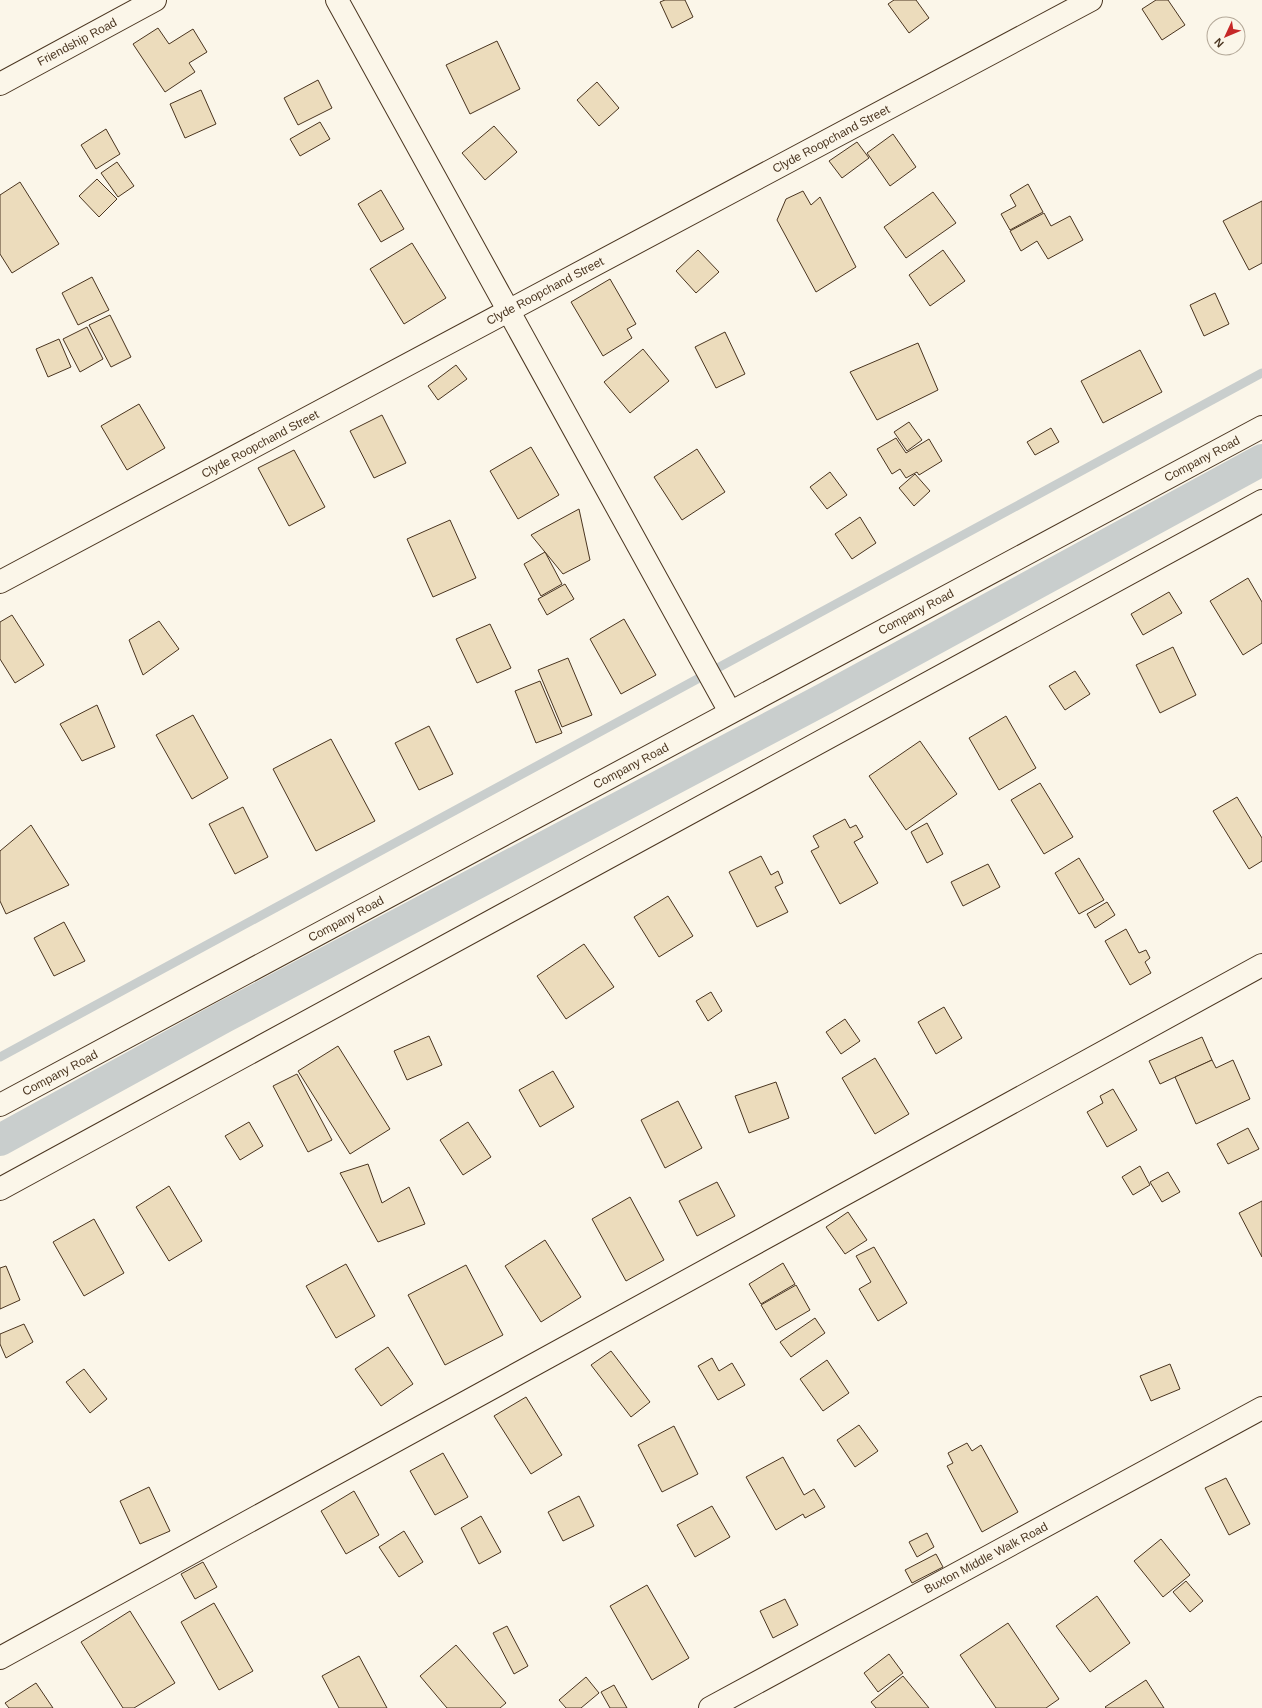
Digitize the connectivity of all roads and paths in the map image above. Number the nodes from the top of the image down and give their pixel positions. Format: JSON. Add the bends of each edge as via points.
{"nodes":[{"id":1,"x":154,"y":0,"type":"edge"},
{"id":2,"x":337,"y":0,"type":"edge"},
{"id":3,"x":1091,"y":0,"type":"edge"},
{"id":4,"x":0,"y":84,"type":"edge"},
{"id":5,"x":509,"y":311,"type":"junction"},
{"id":6,"x":1262,"y":426,"type":"edge"},
{"id":7,"x":1262,"y":501,"type":"edge"},
{"id":8,"x":0,"y":582,"type":"edge"},
{"id":9,"x":730,"y":712,"type":"junction"},
{"id":10,"x":1262,"y":966,"type":"edge"},
{"id":11,"x":0,"y":1106,"type":"edge"},
{"id":12,"x":0,"y":1190,"type":"edge"},
{"id":13,"x":1262,"y":1408,"type":"edge"},
{"id":14,"x":0,"y":1658,"type":"edge"},
{"id":15,"x":710,"y":1708,"type":"edge"}],
"edges":[{"from":1,"to":4,"type":"street","name":"Friendship Road"},
{"from":2,"to":5,"type":"street"},
{"from":3,"to":5,"type":"street","name":"Clyde Roopchand Street"},
{"from":5,"to":8,"type":"street","name":"Clyde Roopchand Street"},
{"from":5,"to":9,"type":"street"},
{"from":6,"to":9,"type":"street","name":"Company Road"},
{"from":7,"to":12,"type":"street"},
{"from":9,"to":11,"type":"street","name":"Company Road"},
{"from":10,"to":14,"type":"street"},
{"from":13,"to":15,"type":"street","name":"Buxton Middle Walk Road"}]}
